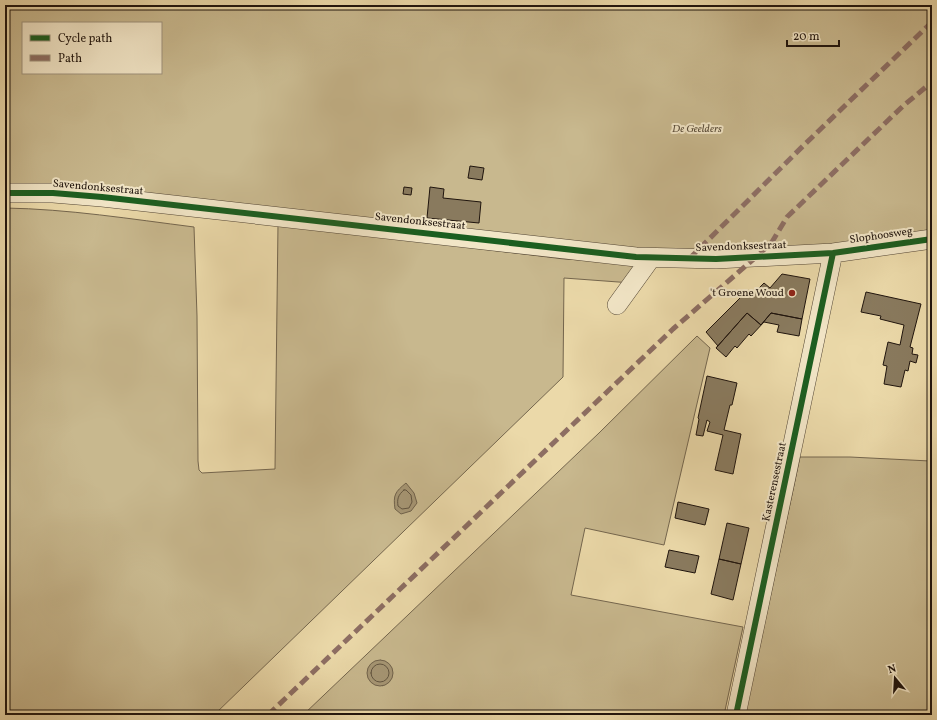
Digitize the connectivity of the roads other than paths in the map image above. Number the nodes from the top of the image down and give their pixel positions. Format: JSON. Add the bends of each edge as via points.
{"nodes":[{"id":1,"x":5,"y":193,"type":"edge"},
{"id":2,"x":932,"y":239,"type":"edge"},
{"id":3,"x":833,"y":253,"type":"junction"},
{"id":4,"x":651,"y":258,"type":"junction"},
{"id":5,"x":617,"y":305,"type":"dead end"},
{"id":6,"x":736,"y":715,"type":"edge"}],
"edges":[{"from":1,"to":4,"type":"street","name":"Savendonksestraat","via":[[102,197]]},
{"from":2,"to":3,"type":"street","name":"Slophoosweg"},
{"from":3,"to":4,"type":"street","name":"Savendonksestraat","via":[[716,259]]},
{"from":3,"to":6,"type":"street","name":"Kasterensestraat"},
{"from":4,"to":5,"type":"street"}]}
